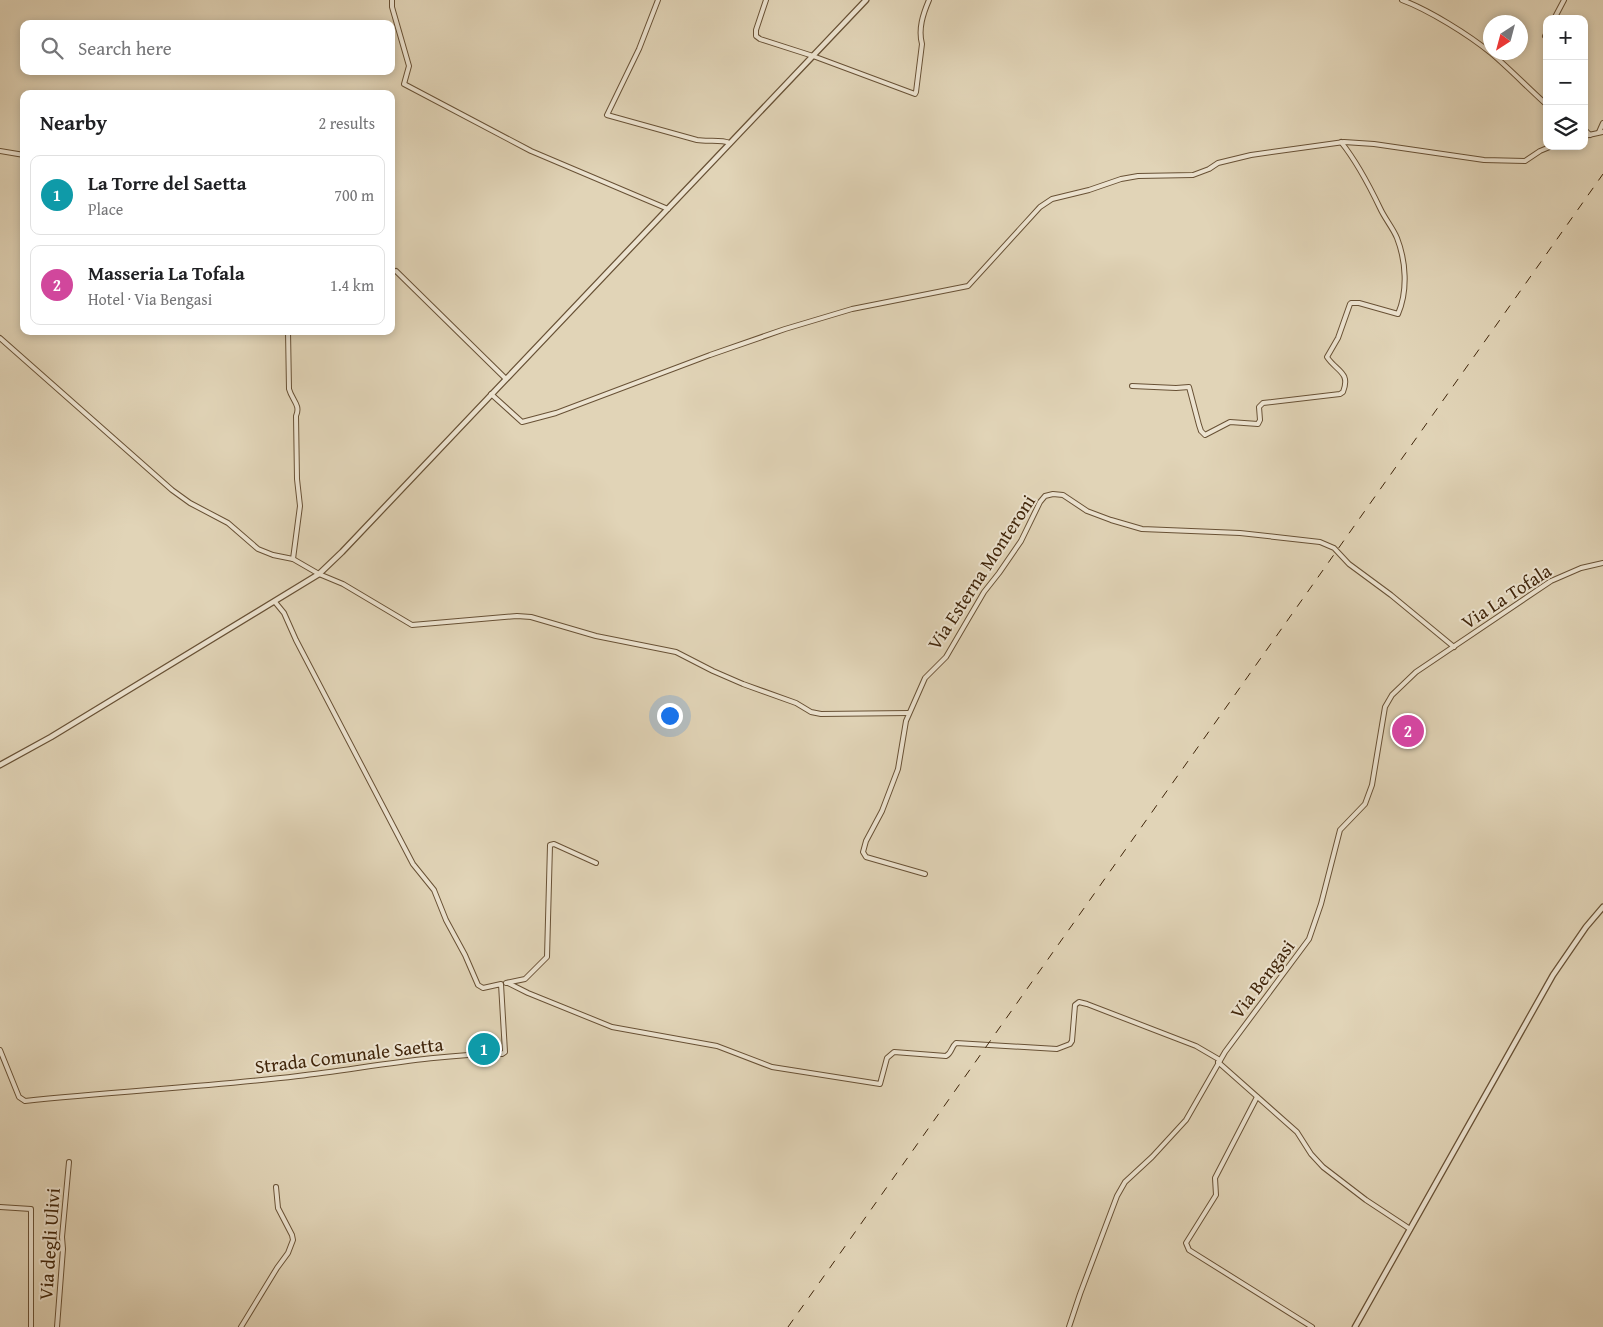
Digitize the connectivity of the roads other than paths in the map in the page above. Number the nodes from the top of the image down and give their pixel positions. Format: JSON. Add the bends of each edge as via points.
{"nodes":[{"id":1,"x":392,"y":0,"type":"edge"},
{"id":2,"x":658,"y":0,"type":"edge"},
{"id":3,"x":766,"y":0,"type":"edge"},
{"id":4,"x":866,"y":0,"type":"edge"},
{"id":5,"x":929,"y":0,"type":"edge"},
{"id":6,"x":1402,"y":0,"type":"edge"},
{"id":7,"x":1564,"y":0,"type":"edge"},
{"id":8,"x":1556,"y":15,"type":"edge"},
{"id":9,"x":813,"y":56,"type":"junction"},
{"id":10,"x":1543,"y":101,"type":"edge"},
{"id":11,"x":1603,"y":123,"type":"edge"},
{"id":12,"x":1601,"y":132,"type":"edge"},
{"id":13,"x":1590,"y":135,"type":"edge"},
{"id":14,"x":1340,"y":142,"type":"junction"},
{"id":15,"x":730,"y":143,"type":"junction"},
{"id":16,"x":1543,"y":150,"type":"edge"},
{"id":17,"x":0,"y":151,"type":"edge"},
{"id":18,"x":20,"y":154,"type":"edge"},
{"id":19,"x":668,"y":209,"type":"junction"},
{"id":20,"x":396,"y":271,"type":"dead end"},
{"id":21,"x":288,"y":335,"type":"edge"},
{"id":22,"x":0,"y":338,"type":"edge"},
{"id":23,"x":506,"y":379,"type":"junction"},
{"id":24,"x":1132,"y":386,"type":"dead end"},
{"id":25,"x":491,"y":394,"type":"junction"},
{"id":26,"x":293,"y":559,"type":"junction"},
{"id":27,"x":1603,"y":563,"type":"edge"},
{"id":28,"x":319,"y":574,"type":"junction"},
{"id":29,"x":275,"y":602,"type":"junction"},
{"id":30,"x":1454,"y":647,"type":"junction"},
{"id":31,"x":909,"y":713,"type":"junction"},
{"id":32,"x":0,"y":765,"type":"edge"},
{"id":33,"x":596,"y":863,"type":"dead end"},
{"id":34,"x":925,"y":874,"type":"dead end"},
{"id":35,"x":1603,"y":907,"type":"edge"},
{"id":36,"x":508,"y":983,"type":"junction"},
{"id":37,"x":502,"y":984,"type":"junction"},
{"id":38,"x":0,"y":1050,"type":"edge"},
{"id":39,"x":1219,"y":1061,"type":"junction"},
{"id":40,"x":1258,"y":1097,"type":"junction"},
{"id":41,"x":69,"y":1162,"type":"dead end"},
{"id":42,"x":276,"y":1187,"type":"dead end"},
{"id":43,"x":0,"y":1207,"type":"edge"},
{"id":44,"x":1410,"y":1228,"type":"junction"},
{"id":45,"x":31,"y":1327,"type":"edge"},
{"id":46,"x":58,"y":1327,"type":"edge"},
{"id":47,"x":241,"y":1327,"type":"edge"},
{"id":48,"x":1069,"y":1327,"type":"edge"},
{"id":49,"x":1312,"y":1327,"type":"edge"},
{"id":50,"x":1355,"y":1327,"type":"edge"}],
"edges":[{"from":1,"to":19,"type":"street","via":[[409,66],[404,84],[531,151]]},
{"from":2,"to":15,"type":"street","via":[[607,115],[698,140]]},
{"from":3,"to":9,"type":"street","via":[[756,36]]},
{"from":4,"to":9,"type":"street"},
{"from":5,"to":9,"type":"street","via":[[921,26],[922,44],[914,94]]},
{"from":6,"to":10,"type":"street","via":[[1492,53]]},
{"from":7,"to":8,"type":"street"},
{"from":9,"to":15,"type":"street"},
{"from":11,"to":12,"type":"street"},
{"from":12,"to":13,"type":"street"},
{"from":14,"to":16,"type":"street","via":[[1484,160],[1525,161]]},
{"from":14,"to":24,"type":"street","via":[[1362,173],[1397,238],[1404,266],[1404,294],[1398,314],[1359,303],[1350,304],[1338,338],[1327,357],[1344,372],[1343,392],[1263,404],[1258,424],[1230,422],[1205,434],[1201,431],[1189,387]]},
{"from":14,"to":25,"type":"street","via":[[1251,155],[1218,163],[1193,175],[1121,179],[1052,199],[968,286],[852,309],[785,329],[556,413],[522,422]]},
{"from":15,"to":19,"type":"street"},
{"from":17,"to":18,"type":"street"},
{"from":19,"to":23,"type":"street"},
{"from":20,"to":23,"type":"street"},
{"from":21,"to":26,"type":"street","via":[[289,389],[298,406],[300,516]]},
{"from":22,"to":26,"type":"street","via":[[172,490],[228,523],[258,549],[273,556]]},
{"from":23,"to":25,"type":"street"},
{"from":25,"to":28,"type":"street"},
{"from":26,"to":28,"type":"street"},
{"from":27,"to":30,"type":"street","name":"Via La Tofala","via":[[1551,581]]},
{"from":28,"to":29,"type":"street"},
{"from":28,"to":31,"type":"street","via":[[343,584],[412,625],[531,617],[596,636],[676,652],[811,712]]},
{"from":29,"to":32,"type":"street"},
{"from":29,"to":37,"type":"street","via":[[284,613],[413,864],[434,890],[478,985],[483,988]]},
{"from":30,"to":31,"type":"street","name":"Via Esterna Monteroni","via":[[1349,564],[1334,548],[1320,542],[1240,533],[1142,529],[1087,512],[1063,495],[1053,494],[1040,502],[1021,541],[984,592],[946,657],[925,678]]},
{"from":30,"to":39,"type":"street","name":"Via Bengasi","via":[[1416,672],[1392,695],[1385,707],[1366,804],[1340,830],[1309,939]]},
{"from":31,"to":34,"type":"street","name":"Via Esterna Monteroni","via":[[898,768],[863,852],[875,860]]},
{"from":33,"to":36,"type":"street","via":[[550,845],[547,956],[524,978]]},
{"from":35,"to":44,"type":"street","via":[[1553,975]]},
{"from":36,"to":37,"type":"street"},
{"from":36,"to":39,"type":"street","via":[[612,1027],[717,1046],[772,1067],[880,1084],[887,1058],[894,1052],[946,1056],[956,1043],[1063,1048],[1072,1041],[1075,1005],[1079,1002],[1196,1046]]},
{"from":37,"to":38,"type":"street","name":"Strada Comunale Saetta","via":[[506,1052],[502,1054],[450,1056],[288,1077],[25,1100],[19,1097]]},
{"from":39,"to":40,"type":"street"},
{"from":39,"to":48,"type":"street","name":"Via Bengasi","via":[[1186,1120],[1125,1182],[1117,1196]]},
{"from":40,"to":44,"type":"street","via":[[1297,1132],[1323,1167]]},
{"from":40,"to":49,"type":"street","via":[[1215,1178],[1216,1195],[1186,1243],[1189,1250]]},
{"from":41,"to":46,"type":"street","name":"Via degli Ulivi"},
{"from":42,"to":47,"type":"street","via":[[278,1208],[293,1240],[286,1257]]},
{"from":43,"to":45,"type":"street","via":[[31,1209]]},
{"from":44,"to":50,"type":"street"}]}
